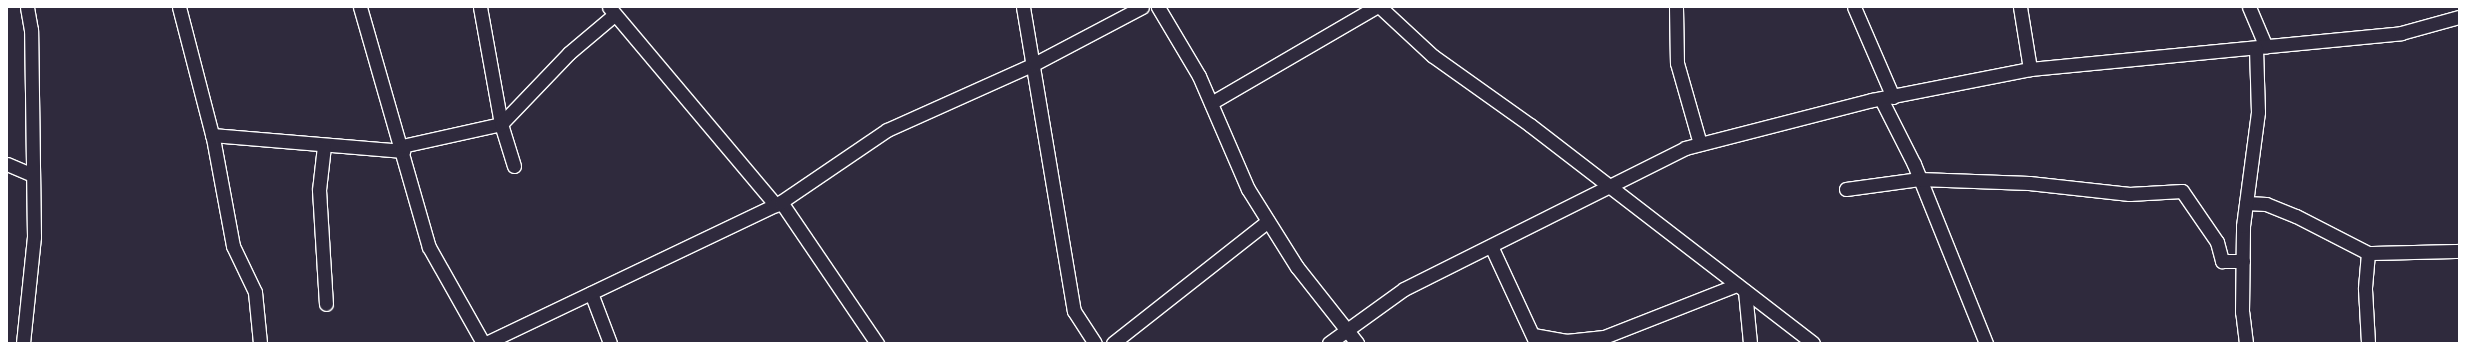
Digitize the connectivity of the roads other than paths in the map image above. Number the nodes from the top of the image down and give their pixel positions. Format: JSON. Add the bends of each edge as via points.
{"nodes":[{"id":1,"x":27,"y":7,"type":"edge"},
{"id":2,"x":179,"y":7,"type":"edge"},
{"id":3,"x":360,"y":7,"type":"edge"},
{"id":4,"x":480,"y":7,"type":"edge"},
{"id":5,"x":1023,"y":7,"type":"edge"},
{"id":6,"x":1142,"y":7,"type":"edge"},
{"id":7,"x":1158,"y":7,"type":"edge"},
{"id":8,"x":1376,"y":7,"type":"edge"},
{"id":9,"x":1380,"y":7,"type":"edge"},
{"id":10,"x":1676,"y":7,"type":"edge"},
{"id":11,"x":1854,"y":7,"type":"edge"},
{"id":12,"x":2020,"y":7,"type":"edge"},
{"id":13,"x":2249,"y":7,"type":"edge"},
{"id":14,"x":612,"y":11,"type":"edge"},
{"id":15,"x":2459,"y":18,"type":"edge"},
{"id":16,"x":2261,"y":47,"type":"junction"},
{"id":17,"x":1034,"y":64,"type":"junction"},
{"id":18,"x":2030,"y":69,"type":"junction"},
{"id":19,"x":1887,"y":98,"type":"junction"},
{"id":20,"x":1211,"y":103,"type":"junction"},
{"id":21,"x":501,"y":124,"type":"junction"},
{"id":22,"x":212,"y":134,"type":"junction"},
{"id":23,"x":1700,"y":144,"type":"junction"},
{"id":24,"x":324,"y":146,"type":"junction"},
{"id":25,"x":403,"y":149,"type":"junction"},
{"id":26,"x":7,"y":164,"type":"edge"},
{"id":27,"x":514,"y":166,"type":"dead end"},
{"id":28,"x":34,"y":175,"type":"junction"},
{"id":29,"x":1919,"y":179,"type":"junction"},
{"id":30,"x":1607,"y":188,"type":"junction"},
{"id":31,"x":1846,"y":189,"type":"dead end"},
{"id":32,"x":778,"y":203,"type":"junction"},
{"id":33,"x":2246,"y":203,"type":"junction"},
{"id":34,"x":1268,"y":221,"type":"junction"},
{"id":35,"x":1491,"y":246,"type":"junction"},
{"id":36,"x":2459,"y":251,"type":"edge"},
{"id":37,"x":2368,"y":253,"type":"junction"},
{"id":38,"x":2242,"y":261,"type":"junction"},
{"id":39,"x":1741,"y":288,"type":"junction"},
{"id":40,"x":591,"y":293,"type":"junction"},
{"id":41,"x":326,"y":304,"type":"dead end"},
{"id":42,"x":1346,"y":330,"type":"junction"},
{"id":43,"x":1534,"y":339,"type":"edge"},
{"id":44,"x":1605,"y":340,"type":"edge"},
{"id":45,"x":23,"y":343,"type":"edge"},
{"id":46,"x":260,"y":343,"type":"edge"},
{"id":47,"x":483,"y":343,"type":"edge"},
{"id":48,"x":486,"y":343,"type":"edge"},
{"id":49,"x":610,"y":343,"type":"edge"},
{"id":50,"x":877,"y":343,"type":"edge"},
{"id":51,"x":1095,"y":343,"type":"edge"},
{"id":52,"x":1113,"y":343,"type":"edge"},
{"id":53,"x":1329,"y":343,"type":"edge"},
{"id":54,"x":1357,"y":343,"type":"edge"},
{"id":55,"x":1750,"y":343,"type":"edge"},
{"id":56,"x":1813,"y":343,"type":"edge"},
{"id":57,"x":1986,"y":343,"type":"edge"},
{"id":58,"x":2246,"y":343,"type":"edge"},
{"id":59,"x":2368,"y":343,"type":"edge"}],
"edges":[{"from":1,"to":28,"type":"street"},
{"from":2,"to":22,"type":"street"},
{"from":3,"to":25,"type":"street"},
{"from":4,"to":21,"type":"street"},
{"from":5,"to":17,"type":"street"},
{"from":6,"to":17,"type":"street"},
{"from":7,"to":20,"type":"street","via":[[1199,76]]},
{"from":8,"to":20,"type":"street"},
{"from":9,"to":30,"type":"street","via":[[1433,56],[1530,125]]},
{"from":10,"to":23,"type":"street","via":[[1677,63]]},
{"from":11,"to":19,"type":"street"},
{"from":12,"to":18,"type":"street"},
{"from":13,"to":16,"type":"street"},
{"from":14,"to":21,"type":"street"},
{"from":14,"to":32,"type":"street"},
{"from":15,"to":16,"type":"street","via":[[2401,33]]},
{"from":16,"to":18,"type":"street"},
{"from":16,"to":33,"type":"street","via":[[2258,112]]},
{"from":17,"to":32,"type":"street","via":[[887,130]]},
{"from":17,"to":51,"type":"street","via":[[1074,311]]},
{"from":18,"to":19,"type":"street"},
{"from":19,"to":23,"type":"street"},
{"from":19,"to":29,"type":"street"},
{"from":20,"to":34,"type":"street","via":[[1248,190]]},
{"from":21,"to":25,"type":"street"},
{"from":21,"to":27,"type":"street"},
{"from":22,"to":24,"type":"street"},
{"from":22,"to":46,"type":"street","via":[[233,246],[255,292]]},
{"from":23,"to":30,"type":"street"},
{"from":24,"to":25,"type":"street"},
{"from":24,"to":41,"type":"street","via":[[319,190]]},
{"from":25,"to":47,"type":"street","via":[[429,247]]},
{"from":26,"to":28,"type":"street"},
{"from":28,"to":45,"type":"street","via":[[34,237]]},
{"from":29,"to":31,"type":"street"},
{"from":29,"to":38,"type":"street","via":[[2029,183],[2130,194],[2182,190],[2216,242],[2222,261]]},
{"from":29,"to":57,"type":"street"},
{"from":30,"to":35,"type":"street"},
{"from":30,"to":39,"type":"street"},
{"from":32,"to":40,"type":"street"},
{"from":32,"to":50,"type":"street"},
{"from":33,"to":37,"type":"street","via":[[2266,204],[2296,216]]},
{"from":33,"to":38,"type":"street"},
{"from":34,"to":42,"type":"street","via":[[1297,267]]},
{"from":34,"to":52,"type":"street"},
{"from":35,"to":42,"type":"street","via":[[1404,289]]},
{"from":35,"to":43,"type":"street"},
{"from":36,"to":37,"type":"street"},
{"from":37,"to":59,"type":"street","via":[[2365,289]]},
{"from":38,"to":58,"type":"street"},
{"from":39,"to":44,"type":"street"},
{"from":39,"to":55,"type":"street"},
{"from":39,"to":56,"type":"street"},
{"from":40,"to":48,"type":"street"},
{"from":40,"to":49,"type":"street"},
{"from":42,"to":53,"type":"street"},
{"from":42,"to":54,"type":"street"},
{"from":43,"to":44,"type":"street"}]}
